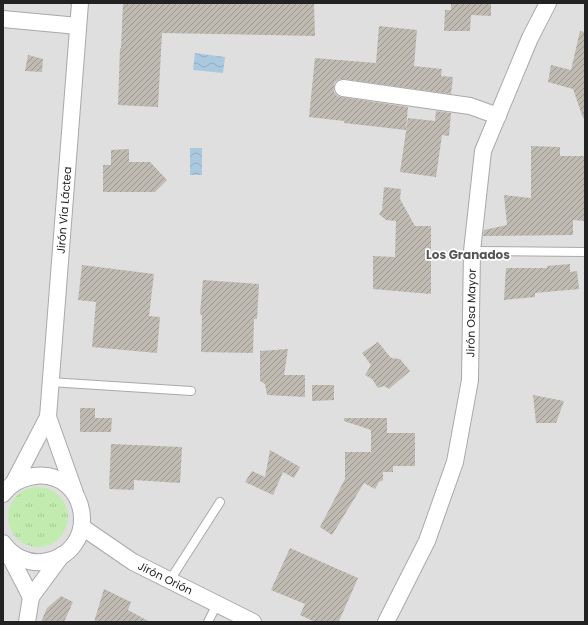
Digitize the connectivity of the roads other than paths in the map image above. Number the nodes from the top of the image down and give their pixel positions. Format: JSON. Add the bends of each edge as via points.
{"nodes":[{"id":1,"x":80,"y":3,"type":"edge"},
{"id":2,"x":548,"y":3,"type":"edge"},
{"id":3,"x":3,"y":19,"type":"edge"},
{"id":4,"x":78,"y":26,"type":"junction"},
{"id":5,"x":343,"y":88,"type":"dead end"},
{"id":6,"x":498,"y":116,"type":"junction"},
{"id":7,"x":472,"y":251,"type":"junction"},
{"id":8,"x":585,"y":252,"type":"edge"},
{"id":9,"x":50,"y":382,"type":"junction"},
{"id":10,"x":191,"y":391,"type":"dead end"},
{"id":11,"x":48,"y":417,"type":"junction"},
{"id":12,"x":6,"y":489,"type":"edge"},
{"id":13,"x":76,"y":495,"type":"junction"},
{"id":14,"x":220,"y":502,"type":"dead end"},
{"id":15,"x":82,"y":527,"type":"junction"},
{"id":16,"x":4,"y":545,"type":"edge"},
{"id":17,"x":62,"y":555,"type":"junction"},
{"id":18,"x":170,"y":580,"type":"junction"},
{"id":19,"x":31,"y":597,"type":"junction"},
{"id":20,"x":216,"y":604,"type":"junction"},
{"id":21,"x":28,"y":622,"type":"edge"},
{"id":22,"x":208,"y":622,"type":"edge"},
{"id":23,"x":253,"y":622,"type":"edge"},
{"id":24,"x":386,"y":622,"type":"edge"}],
"edges":[{"from":1,"to":4,"type":"street","name":"Jirón Vía Láctea"},
{"from":2,"to":6,"type":"street","name":"Jirón Osa Mayor","via":[[530,38]]},
{"from":3,"to":4,"type":"street"},
{"from":4,"to":9,"type":"street","name":"Jirón Vía Láctea"},
{"from":5,"to":6,"type":"street","via":[[470,106]]},
{"from":6,"to":7,"type":"street","name":"Jirón Osa Mayor","via":[[483,151]]},
{"from":7,"to":8,"type":"lane"},
{"from":7,"to":24,"type":"street","name":"Jirón Osa Mayor","via":[[470,380],[455,462],[427,540]]},
{"from":9,"to":10,"type":"lane"},
{"from":9,"to":11,"type":"street","name":"Jirón Vía Láctea"},
{"from":11,"to":12,"type":"street","name":"Jirón Vía Láctea"},
{"from":11,"to":13,"type":"street","name":"Jirón Vía Láctea"},
{"from":12,"to":13,"type":"street","via":[[26,477],[40,475],[54,478]]},
{"from":13,"to":15,"type":"street","name":"Jirón Vía Láctea","via":[[82,511]]},
{"from":14,"to":18,"type":"lane"},
{"from":15,"to":17,"type":"street","via":[[75,543]]},
{"from":15,"to":18,"type":"street","name":"Jirón Orión","via":[[133,562]]},
{"from":16,"to":17,"type":"street","via":[[15,555],[26,560],[39,562]]},
{"from":16,"to":19,"type":"street"},
{"from":17,"to":19,"type":"street"},
{"from":18,"to":20,"type":"street","name":"Jirón Orión"},
{"from":19,"to":21,"type":"street"},
{"from":20,"to":22,"type":"lane"},
{"from":20,"to":23,"type":"street","name":"Jirón Orión"}]}
